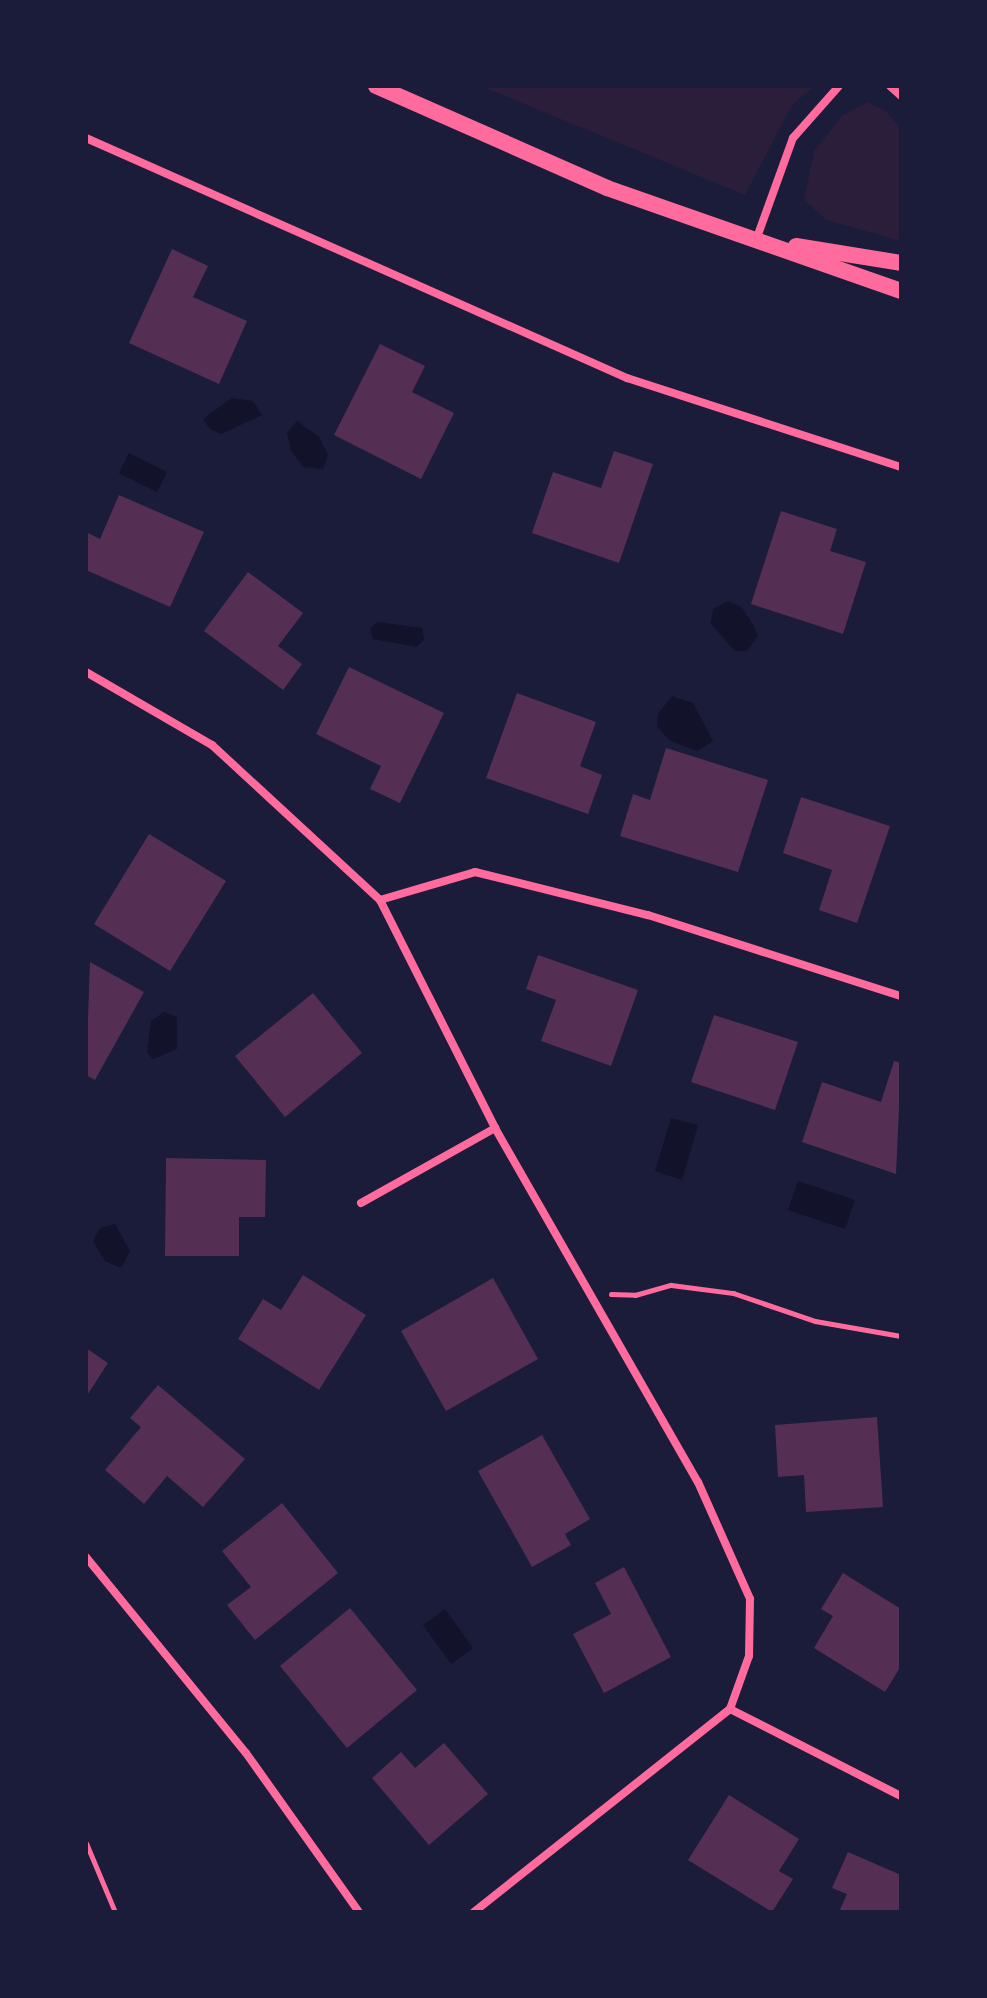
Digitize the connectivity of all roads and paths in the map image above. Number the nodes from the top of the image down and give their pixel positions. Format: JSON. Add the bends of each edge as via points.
{"nodes":[{"id":1,"x":376,"y":86,"type":"edge"},
{"id":2,"x":839,"y":86,"type":"edge"},
{"id":3,"x":890,"y":86,"type":"edge"},
{"id":4,"x":901,"y":96,"type":"edge"},
{"id":5,"x":86,"y":138,"type":"edge"},
{"id":6,"x":756,"y":240,"type":"junction"},
{"id":7,"x":901,"y":263,"type":"edge"},
{"id":8,"x":901,"y":291,"type":"edge"},
{"id":9,"x":901,"y":467,"type":"edge"},
{"id":10,"x":86,"y":672,"type":"edge"},
{"id":11,"x":380,"y":900,"type":"junction"},
{"id":12,"x":901,"y":996,"type":"edge"},
{"id":13,"x":495,"y":1128,"type":"junction"},
{"id":14,"x":361,"y":1203,"type":"dead end"},
{"id":15,"x":586,"y":1294,"type":"junction"},
{"id":16,"x":901,"y":1336,"type":"edge"},
{"id":17,"x":86,"y":1557,"type":"edge"},
{"id":18,"x":730,"y":1709,"type":"junction"},
{"id":19,"x":901,"y":1796,"type":"edge"},
{"id":20,"x":86,"y":1843,"type":"edge"},
{"id":21,"x":115,"y":1912,"type":"edge"},
{"id":22,"x":359,"y":1912,"type":"edge"},
{"id":23,"x":474,"y":1912,"type":"edge"}],
"edges":[{"from":1,"to":6,"type":"main road","via":[[607,188]]},
{"from":2,"to":6,"type":"street","via":[[793,138]]},
{"from":3,"to":4,"type":"street"},
{"from":5,"to":9,"type":"street","via":[[627,378]]},
{"from":6,"to":7,"type":"main road"},
{"from":6,"to":8,"type":"main road"},
{"from":10,"to":11,"type":"street","via":[[212,745]]},
{"from":11,"to":12,"type":"street","via":[[475,872],[648,915]]},
{"from":11,"to":13,"type":"street"},
{"from":13,"to":14,"type":"street"},
{"from":13,"to":15,"type":"street"},
{"from":15,"to":16,"type":"path","via":[[635,1295],[671,1285],[733,1293],[815,1321]]},
{"from":15,"to":18,"type":"street","via":[[698,1482],[750,1599],[749,1656]]},
{"from":17,"to":22,"type":"street","via":[[246,1753]]},
{"from":18,"to":19,"type":"street"},
{"from":18,"to":23,"type":"street"},
{"from":20,"to":21,"type":"path"}]}
